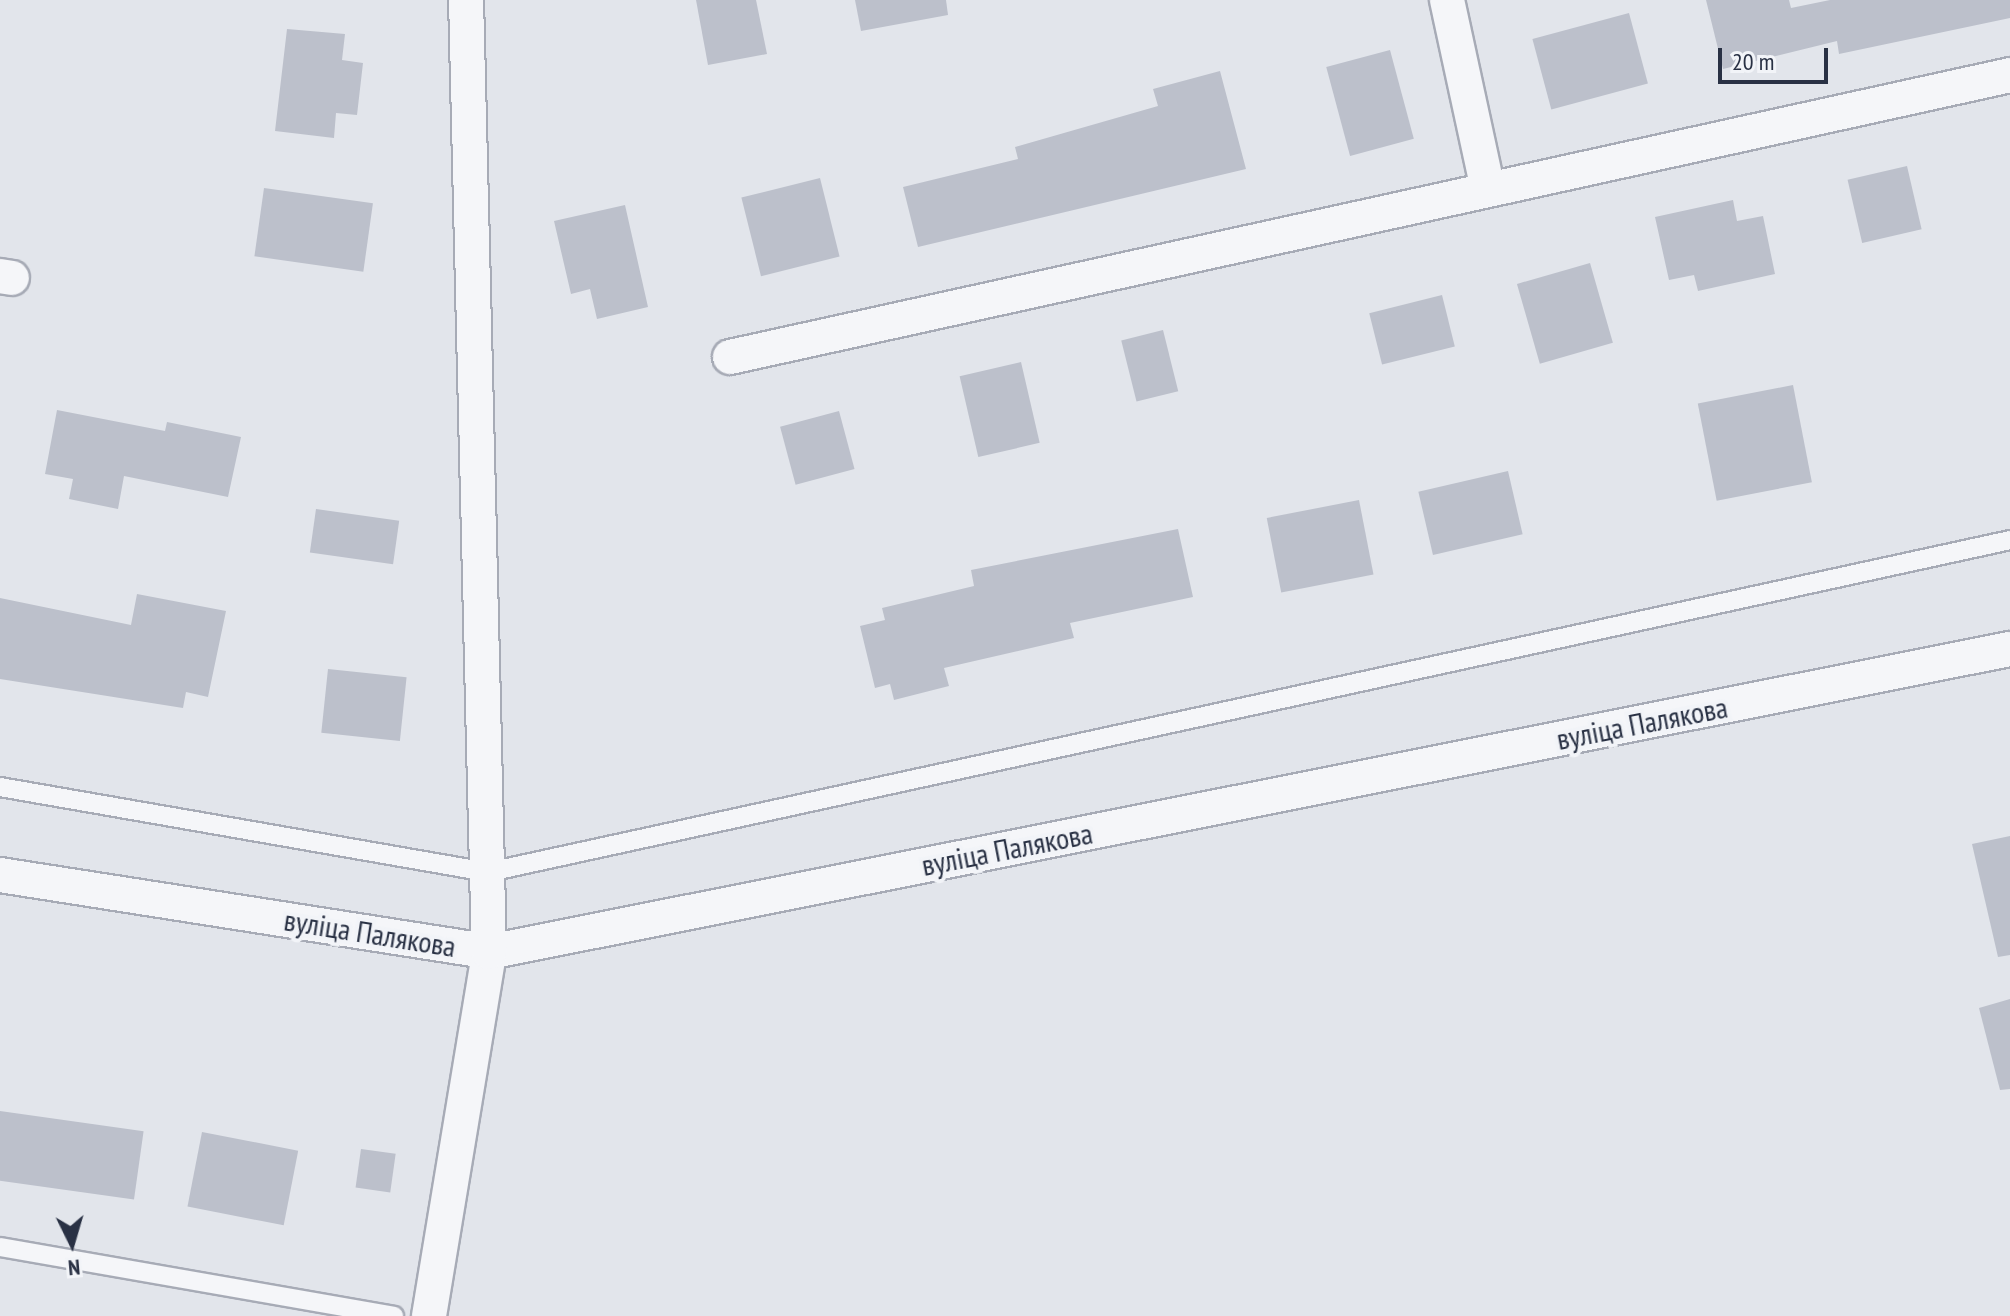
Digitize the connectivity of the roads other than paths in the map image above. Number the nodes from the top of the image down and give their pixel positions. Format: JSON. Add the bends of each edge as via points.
{"nodes":[{"id":1,"x":466,"y":0,"type":"edge"},
{"id":2,"x":1447,"y":0,"type":"edge"},
{"id":3,"x":2010,"y":75,"type":"edge"},
{"id":4,"x":1488,"y":190,"type":"junction"},
{"id":5,"x":730,"y":357,"type":"dead end"},
{"id":6,"x":2010,"y":540,"type":"edge"},
{"id":7,"x":2010,"y":649,"type":"edge"},
{"id":8,"x":0,"y":787,"type":"edge"},
{"id":9,"x":489,"y":872,"type":"junction"},
{"id":10,"x":0,"y":875,"type":"edge"},
{"id":11,"x":489,"y":952,"type":"junction"},
{"id":12,"x":0,"y":1247,"type":"edge"},
{"id":13,"x":394,"y":1316,"type":"edge"},
{"id":14,"x":429,"y":1316,"type":"edge"}],
"edges":[{"from":1,"to":9,"type":"street"},
{"from":2,"to":4,"type":"street"},
{"from":3,"to":4,"type":"street"},
{"from":4,"to":5,"type":"street"},
{"from":6,"to":9,"type":"lane"},
{"from":7,"to":11,"type":"street","name":"вуліца Палякова"},
{"from":8,"to":9,"type":"lane"},
{"from":9,"to":11,"type":"street"},
{"from":10,"to":11,"type":"street","name":"вуліца Палякова"},
{"from":11,"to":14,"type":"street"},
{"from":12,"to":13,"type":"lane"}]}
